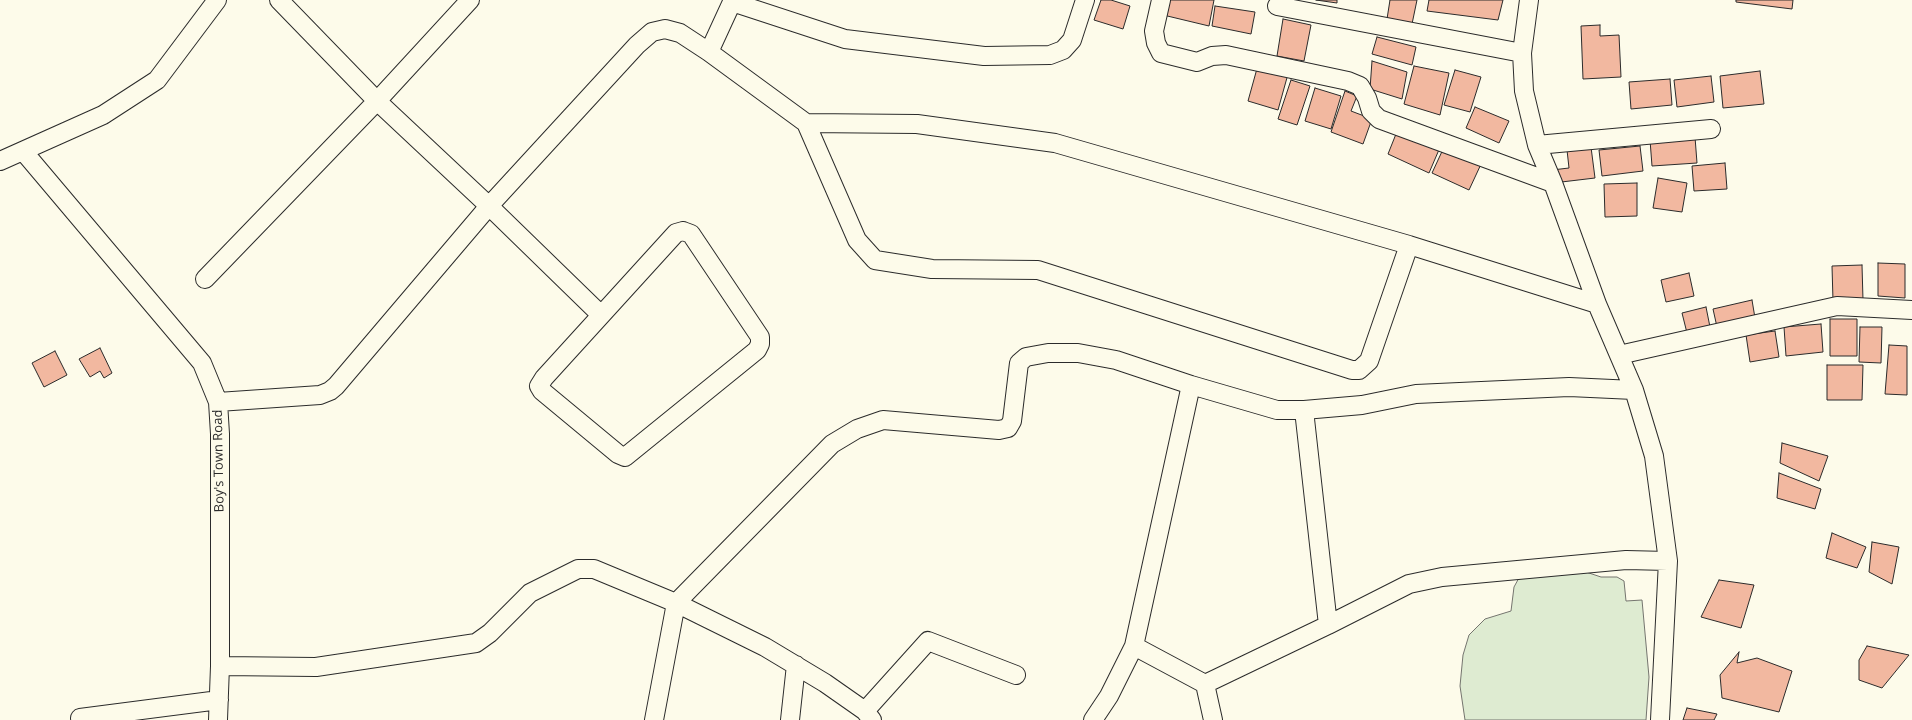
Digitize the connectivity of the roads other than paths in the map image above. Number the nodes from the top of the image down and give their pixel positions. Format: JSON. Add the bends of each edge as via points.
{"nodes":[{"id":1,"x":217,"y":0,"type":"edge"},
{"id":2,"x":279,"y":0,"type":"edge"},
{"id":3,"x":470,"y":0,"type":"edge"},
{"id":4,"x":1085,"y":0,"type":"edge"},
{"id":5,"x":1161,"y":0,"type":"edge"},
{"id":6,"x":1529,"y":0,"type":"edge"},
{"id":7,"x":730,"y":1,"type":"edge"},
{"id":8,"x":1277,"y":6,"type":"dead end"},
{"id":9,"x":709,"y":52,"type":"junction"},
{"id":10,"x":1522,"y":53,"type":"junction"},
{"id":11,"x":377,"y":101,"type":"junction"},
{"id":12,"x":806,"y":123,"type":"junction"},
{"id":13,"x":1711,"y":129,"type":"dead end"},
{"id":14,"x":1537,"y":145,"type":"junction"},
{"id":15,"x":23,"y":151,"type":"junction"},
{"id":16,"x":0,"y":161,"type":"edge"},
{"id":17,"x":1553,"y":183,"type":"junction"},
{"id":18,"x":489,"y":206,"type":"junction"},
{"id":19,"x":1409,"y":245,"type":"junction"},
{"id":20,"x":206,"y":279,"type":"dead end"},
{"id":21,"x":1597,"y":304,"type":"junction"},
{"id":22,"x":1912,"y":310,"type":"edge"},
{"id":23,"x":601,"y":315,"type":"junction"},
{"id":24,"x":1619,"y":355,"type":"junction"},
{"id":25,"x":1191,"y":385,"type":"junction"},
{"id":26,"x":1634,"y":390,"type":"junction"},
{"id":27,"x":218,"y":402,"type":"junction"},
{"id":28,"x":1304,"y":410,"type":"junction"},
{"id":29,"x":1668,"y":561,"type":"junction"},
{"id":30,"x":676,"y":603,"type":"junction"},
{"id":31,"x":1328,"y":625,"type":"junction"},
{"id":32,"x":1134,"y":646,"type":"junction"},
{"id":33,"x":796,"y":665,"type":"junction"},
{"id":34,"x":220,"y":666,"type":"junction"},
{"id":35,"x":1016,"y":675,"type":"dead end"},
{"id":36,"x":1205,"y":684,"type":"junction"},
{"id":37,"x":219,"y":700,"type":"junction"},
{"id":38,"x":869,"y":716,"type":"edge"},
{"id":39,"x":80,"y":718,"type":"dead end"},
{"id":40,"x":218,"y":720,"type":"edge"},
{"id":41,"x":654,"y":720,"type":"edge"},
{"id":42,"x":790,"y":720,"type":"edge"},
{"id":43,"x":1093,"y":720,"type":"edge"},
{"id":44,"x":1213,"y":720,"type":"edge"},
{"id":45,"x":1660,"y":720,"type":"edge"}],
"edges":[{"from":1,"to":15,"type":"street","via":[[157,80],[103,115]]},
{"from":2,"to":11,"type":"street"},
{"from":3,"to":11,"type":"street"},
{"from":4,"to":7,"type":"street","via":[[1072,40],[1064,50],[1050,55],[984,56],[845,39]]},
{"from":5,"to":17,"type":"street","via":[[1154,31],[1161,53],[1197,62],[1212,56],[1226,55],[1348,81],[1360,86],[1372,111],[1379,119]]},
{"from":6,"to":10,"type":"street"},
{"from":7,"to":9,"type":"street"},
{"from":8,"to":10,"type":"street"},
{"from":9,"to":12,"type":"street"},
{"from":9,"to":18,"type":"street","via":[[680,33],[665,28],[652,32],[637,45]]},
{"from":10,"to":14,"type":"street","via":[[1524,91]]},
{"from":11,"to":18,"type":"street"},
{"from":11,"to":20,"type":"street"},
{"from":12,"to":19,"type":"street","via":[[918,124],[1055,142]]},
{"from":12,"to":19,"type":"street","via":[[856,240],[875,260],[932,269],[1038,270],[1352,370],[1359,370],[1369,361]]},
{"from":13,"to":14,"type":"street"},
{"from":14,"to":17,"type":"street"},
{"from":15,"to":16,"type":"street"},
{"from":15,"to":27,"type":"street","name":"Boy's Town Road","via":[[202,363]]},
{"from":17,"to":21,"type":"street"},
{"from":18,"to":23,"type":"street"},
{"from":18,"to":27,"type":"street","via":[[330,391],[320,395]]},
{"from":19,"to":21,"type":"street"},
{"from":21,"to":24,"type":"street"},
{"from":22,"to":24,"type":"street","via":[[1837,306]]},
{"from":23,"to":23,"type":"street","via":[[676,233],[683,231],[691,234],[760,337],[760,344],[757,350],[625,457],[618,454],[539,386]]},
{"from":24,"to":26,"type":"street"},
{"from":25,"to":28,"type":"street","via":[[1277,410]]},
{"from":25,"to":30,"type":"street","via":[[1116,360],[1078,353],[1048,353],[1026,357],[1019,363],[1012,421],[1008,428],[999,430],[883,420],[857,429],[832,444]]},
{"from":25,"to":32,"type":"street"},
{"from":26,"to":28,"type":"street","via":[[1569,387],[1416,394],[1362,406]]},
{"from":26,"to":29,"type":"street","via":[[1654,456]]},
{"from":27,"to":34,"type":"street","name":"Boy's Town Road"},
{"from":28,"to":31,"type":"street"},
{"from":29,"to":31,"type":"street","via":[[1626,560],[1442,577],[1409,584]]},
{"from":29,"to":45,"type":"street"},
{"from":30,"to":33,"type":"street"},
{"from":30,"to":34,"type":"street","via":[[594,569],[578,569],[530,593],[476,643],[316,667]]},
{"from":30,"to":41,"type":"street"},
{"from":31,"to":36,"type":"street"},
{"from":32,"to":36,"type":"street"},
{"from":32,"to":43,"type":"street","via":[[1109,696]]},
{"from":33,"to":38,"type":"street"},
{"from":33,"to":42,"type":"street"},
{"from":34,"to":37,"type":"street","name":"Boy's Town Road"},
{"from":35,"to":38,"type":"street","via":[[928,640]]},
{"from":36,"to":44,"type":"street"},
{"from":37,"to":39,"type":"street"},
{"from":37,"to":40,"type":"street","name":"Boy's Town Road"}]}
